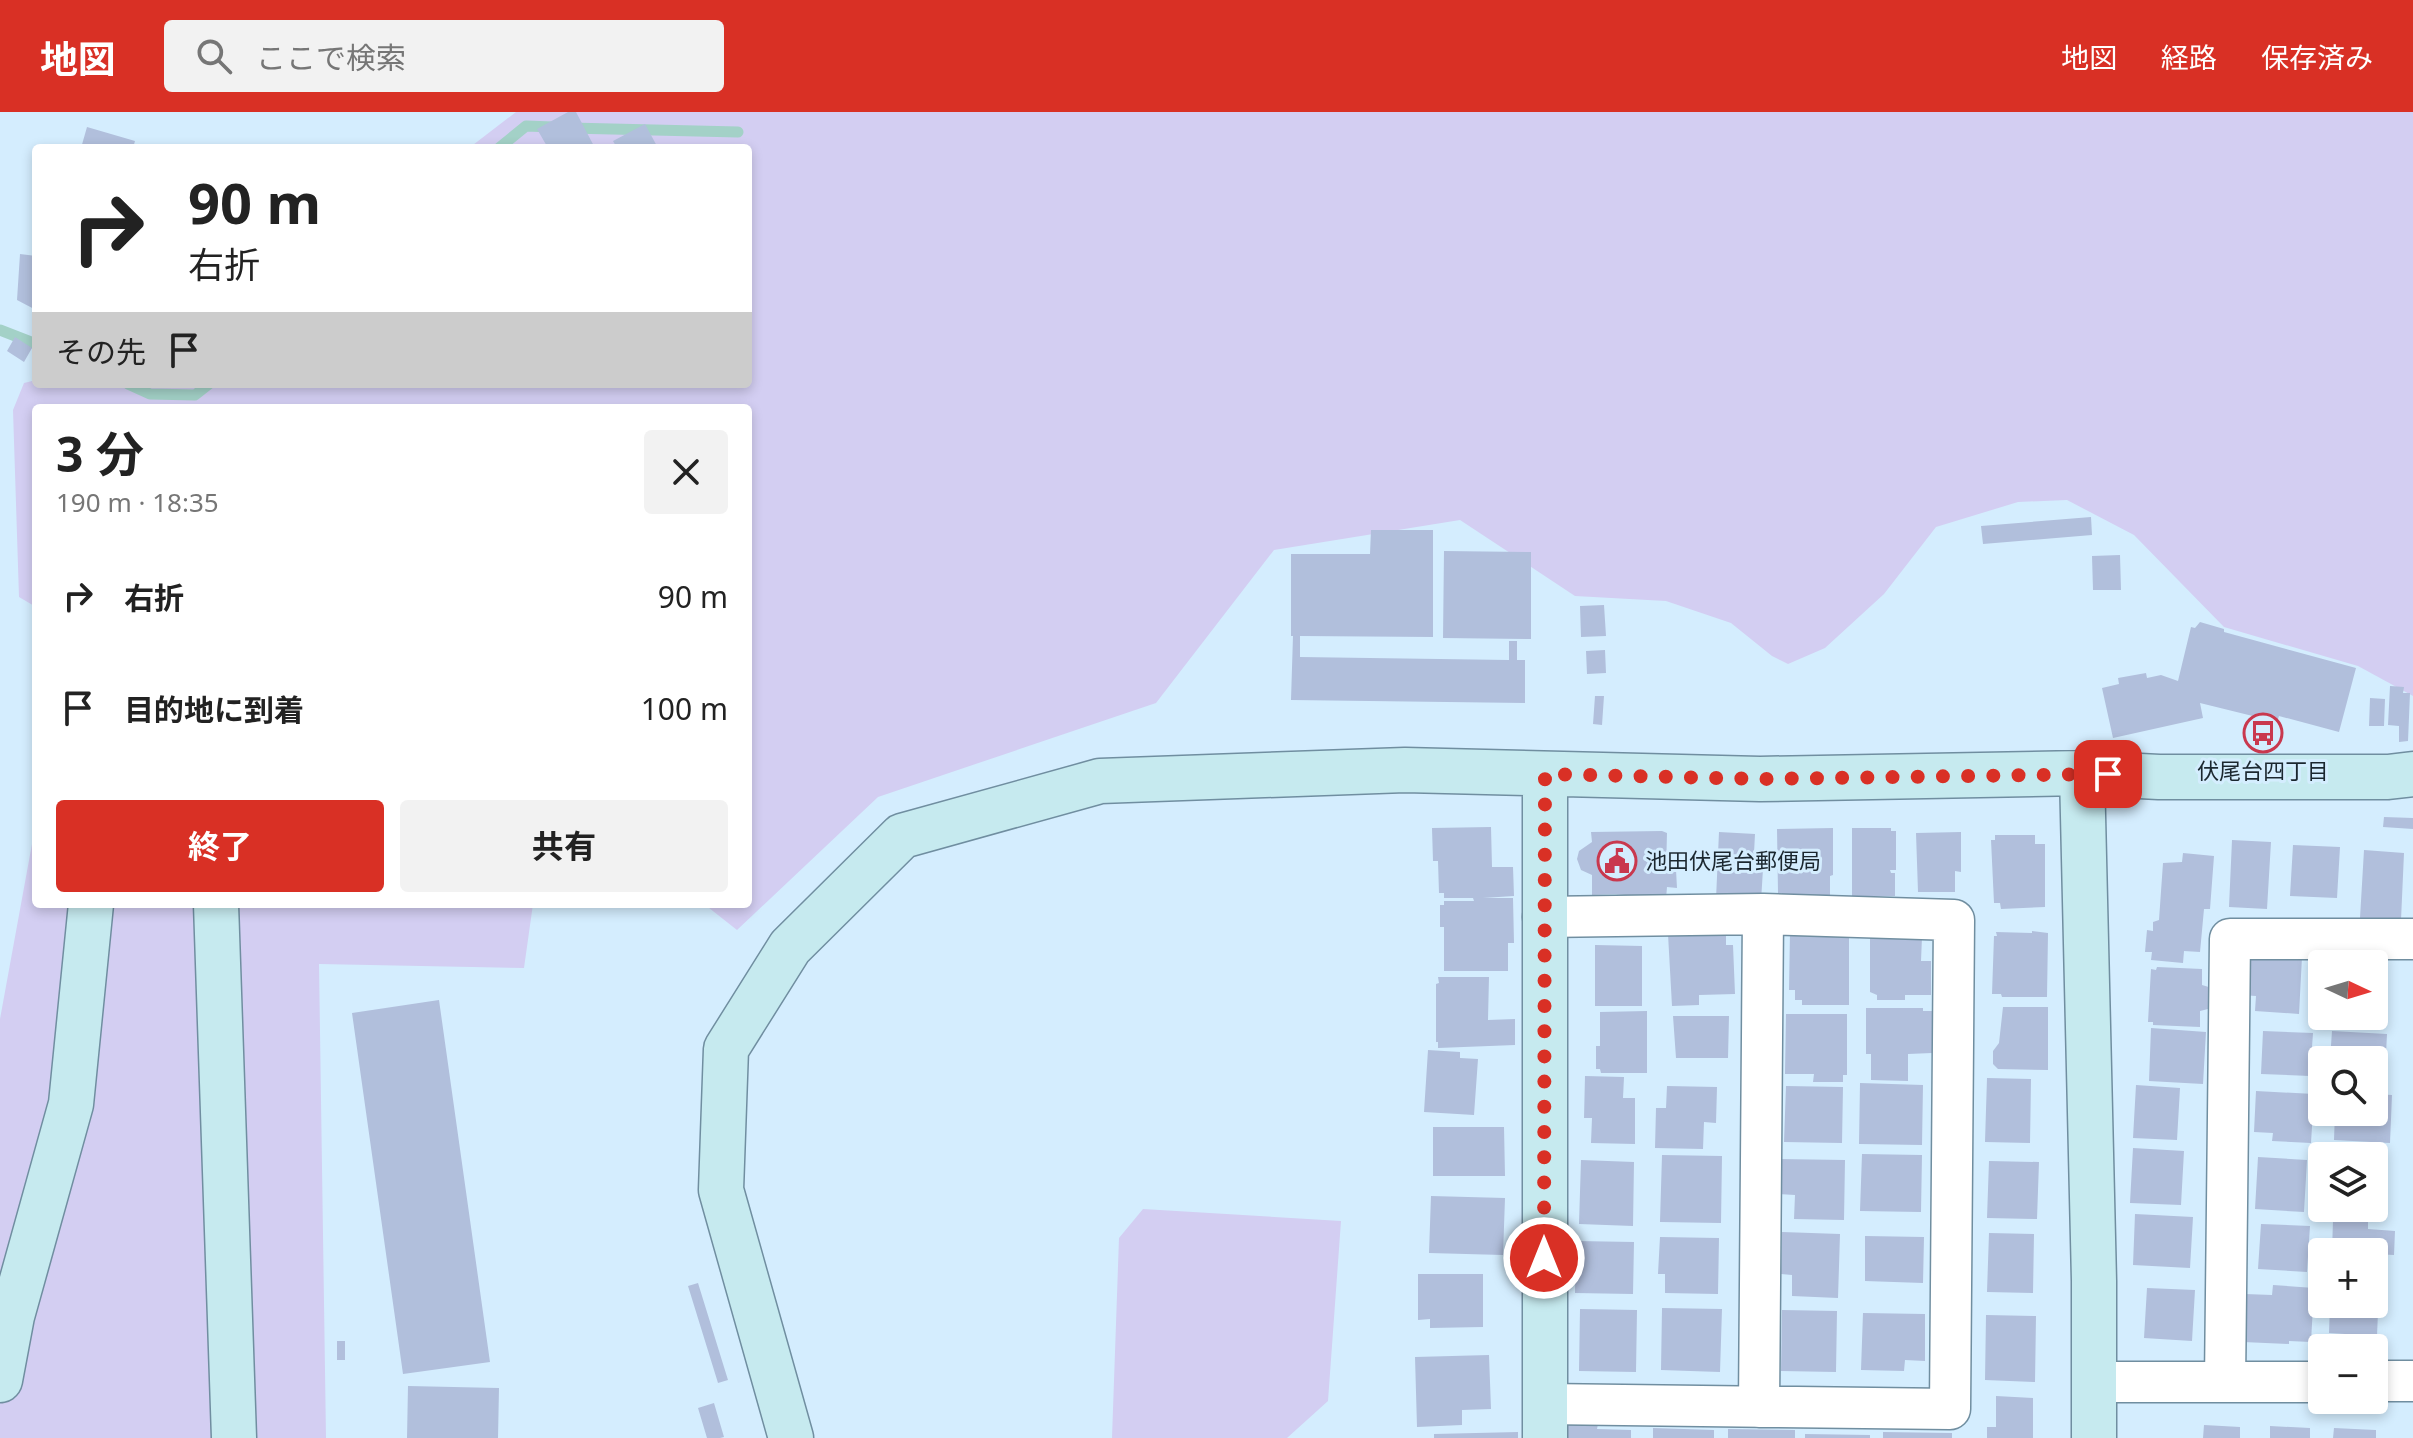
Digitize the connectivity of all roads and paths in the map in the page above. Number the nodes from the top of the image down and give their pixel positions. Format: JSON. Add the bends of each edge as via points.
{"nodes":[{"id":1,"x":2082,"y":773,"type":"junction"},
{"id":2,"x":1545,"y":774,"type":"junction"},
{"id":3,"x":2413,"y":774,"type":"edge"},
{"id":4,"x":91,"y":908,"type":"edge"},
{"id":5,"x":216,"y":908,"type":"edge"},
{"id":6,"x":1763,"y":914,"type":"junction"},
{"id":7,"x":1543,"y":917,"type":"junction"},
{"id":8,"x":2413,"y":939,"type":"edge"},
{"id":9,"x":0,"y":1380,"type":"edge"},
{"id":10,"x":2388,"y":1381,"type":"edge"},
{"id":11,"x":2413,"y":1381,"type":"edge"},
{"id":12,"x":2094,"y":1382,"type":"junction"},
{"id":13,"x":2225,"y":1382,"type":"junction"},
{"id":14,"x":2308,"y":1382,"type":"edge"},
{"id":15,"x":1759,"y":1407,"type":"junction"},
{"id":16,"x":1545,"y":1421,"type":"edge"},
{"id":17,"x":234,"y":1438,"type":"edge"},
{"id":18,"x":791,"y":1438,"type":"edge"},
{"id":19,"x":2094,"y":1438,"type":"edge"}],
"edges":[{"from":1,"to":2,"type":"street","via":[[1760,779]]},
{"from":1,"to":3,"type":"street"},
{"from":1,"to":12,"type":"street"},
{"from":2,"to":7,"type":"street"},
{"from":2,"to":18,"type":"street","via":[[1405,770],[1100,781],[902,836],[790,947],[726,1049],[721,1190]]},
{"from":4,"to":9,"type":"street","via":[[71,1104],[12,1316]]},
{"from":5,"to":17,"type":"street"},
{"from":6,"to":7,"type":"street"},
{"from":6,"to":15,"type":"street"},
{"from":6,"to":15,"type":"street","via":[[1954,920],[1954,967],[1950,1409]]},
{"from":7,"to":16,"type":"street"},
{"from":8,"to":13,"type":"street","via":[[2230,939]]},
{"from":10,"to":11,"type":"street"},
{"from":12,"to":13,"type":"street"},
{"from":12,"to":19,"type":"street"},
{"from":13,"to":14,"type":"street"},
{"from":15,"to":16,"type":"street"}]}
